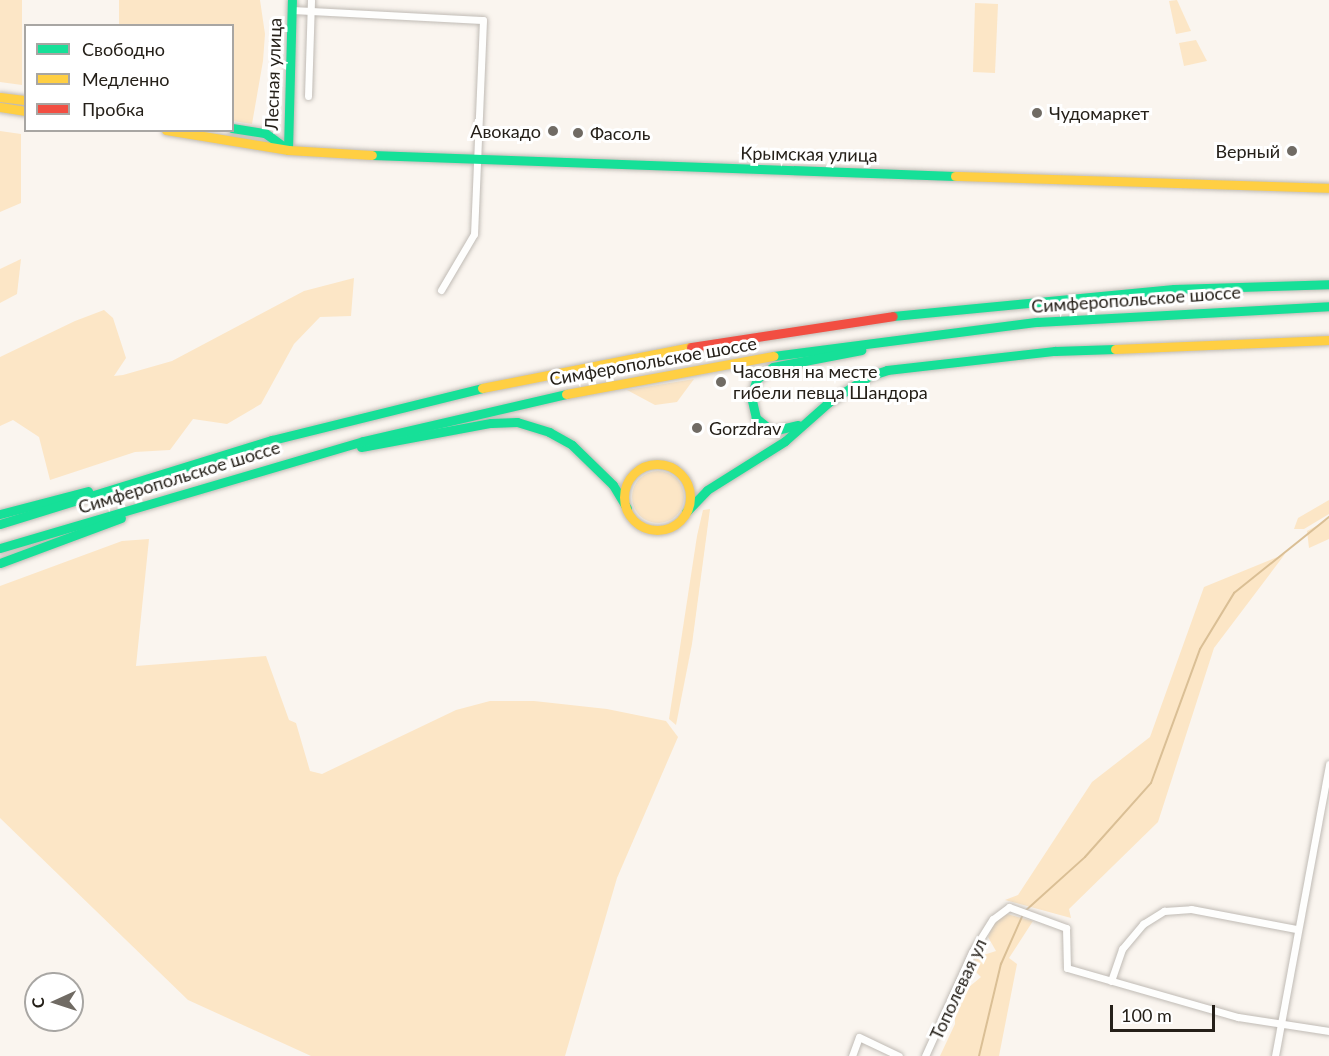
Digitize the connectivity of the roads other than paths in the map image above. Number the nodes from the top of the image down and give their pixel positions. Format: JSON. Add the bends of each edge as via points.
{"nodes":[{"id":1,"x":311,"y":0,"type":"edge"},
{"id":2,"x":291,"y":5,"type":"edge"},
{"id":3,"x":310,"y":11,"type":"junction"},
{"id":4,"x":0,"y":96,"type":"edge"},
{"id":5,"x":308,"y":96,"type":"dead end"},
{"id":6,"x":24,"y":100,"type":"edge"},
{"id":7,"x":0,"y":107,"type":"edge"},
{"id":8,"x":24,"y":111,"type":"edge"},
{"id":9,"x":234,"y":129,"type":"edge"},
{"id":10,"x":178,"y":132,"type":"edge"},
{"id":11,"x":288,"y":150,"type":"junction"},
{"id":12,"x":479,"y":160,"type":"junction"},
{"id":13,"x":1329,"y":188,"type":"edge"},
{"id":14,"x":1329,"y":284,"type":"edge"},
{"id":15,"x":441,"y":290,"type":"dead end"},
{"id":16,"x":1329,"y":306,"type":"edge"},
{"id":17,"x":923,"y":334,"type":"junction"},
{"id":18,"x":1329,"y":340,"type":"edge"},
{"id":19,"x":813,"y":417,"type":"junction"},
{"id":20,"x":300,"y":458,"type":"junction"},
{"id":21,"x":209,"y":459,"type":"junction"},
{"id":22,"x":211,"y":484,"type":"junction"},
{"id":23,"x":627,"y":508,"type":"junction"},
{"id":24,"x":686,"y":512,"type":"junction"},
{"id":25,"x":0,"y":514,"type":"edge"},
{"id":26,"x":0,"y":524,"type":"edge"},
{"id":27,"x":0,"y":548,"type":"edge"},
{"id":28,"x":0,"y":563,"type":"edge"},
{"id":29,"x":1329,"y":764,"type":"edge"},
{"id":30,"x":1296,"y":930,"type":"junction"},
{"id":31,"x":1111,"y":981,"type":"junction"},
{"id":32,"x":1280,"y":1026,"type":"junction"},
{"id":33,"x":1329,"y":1031,"type":"edge"},
{"id":34,"x":852,"y":1056,"type":"edge"},
{"id":35,"x":899,"y":1056,"type":"edge"},
{"id":36,"x":925,"y":1056,"type":"edge"},
{"id":37,"x":1275,"y":1056,"type":"edge"}],
"edges":[{"from":1,"to":3,"type":"street"},
{"from":2,"to":3,"type":"street"},
{"from":2,"to":11,"type":"main road","name":"Лесная улица"},
{"from":3,"to":5,"type":"street"},
{"from":3,"to":12,"type":"street","via":[[481,18],[484,22]]},
{"from":4,"to":6,"type":"main road"},
{"from":7,"to":8,"type":"main road"},
{"from":9,"to":11,"type":"main road","via":[[265,133]]},
{"from":10,"to":11,"type":"main road","name":"Крымская улица"},
{"from":11,"to":12,"type":"main road","name":"Крымская улица"},
{"from":12,"to":13,"type":"main road","name":"Крымская улица"},
{"from":12,"to":15,"type":"street","via":[[474,234]]},
{"from":14,"to":21,"type":"main road","name":"Симферопольское шоссе","via":[[1174,289],[1032,300],[727,339],[492,384]]},
{"from":16,"to":17,"type":"main road","name":"Симферопольское шоссе","via":[[1174,311]]},
{"from":17,"to":19,"type":"main road","via":[[773,367],[757,379],[752,407],[765,427],[780,432],[791,430]]},
{"from":17,"to":20,"type":"main road","name":"Симферопольское шоссе","via":[[626,380],[499,407]]},
{"from":18,"to":19,"type":"main road","via":[[1066,351],[909,365],[869,376]]},
{"from":19,"to":24,"type":"main road","via":[[785,441],[707,490]]},
{"from":20,"to":22,"type":"main road","name":"Симферопольское шоссе"},
{"from":20,"to":23,"type":"main road","via":[[490,423],[517,422],[549,432],[572,445],[613,485]]},
{"from":21,"to":25,"type":"main road"},
{"from":21,"to":26,"type":"main road","name":"Симферопольское шоссе"},
{"from":22,"to":27,"type":"main road","name":"Симферопольское шоссе"},
{"from":22,"to":28,"type":"main road"},
{"from":23,"to":24,"type":"main road","via":[[638,523],[655,529],[673,525]]},
{"from":23,"to":24,"type":"main road","via":[[625,490],[633,474],[657,464],[674,468],[687,482],[690,502]]},
{"from":29,"to":30,"type":"street"},
{"from":30,"to":31,"type":"street","via":[[1191,909],[1164,911],[1143,924],[1122,949]]},
{"from":30,"to":32,"type":"street"},
{"from":31,"to":32,"type":"street","name":"Тополевая ул"},
{"from":31,"to":36,"type":"street","name":"Тополевая ул","via":[[1067,968],[1066,928],[1061,924],[1009,907],[993,919],[972,952]]},
{"from":32,"to":33,"type":"street","name":"Тополевая ул"},
{"from":32,"to":37,"type":"street"},
{"from":34,"to":35,"type":"street","via":[[859,1037]]}]}
